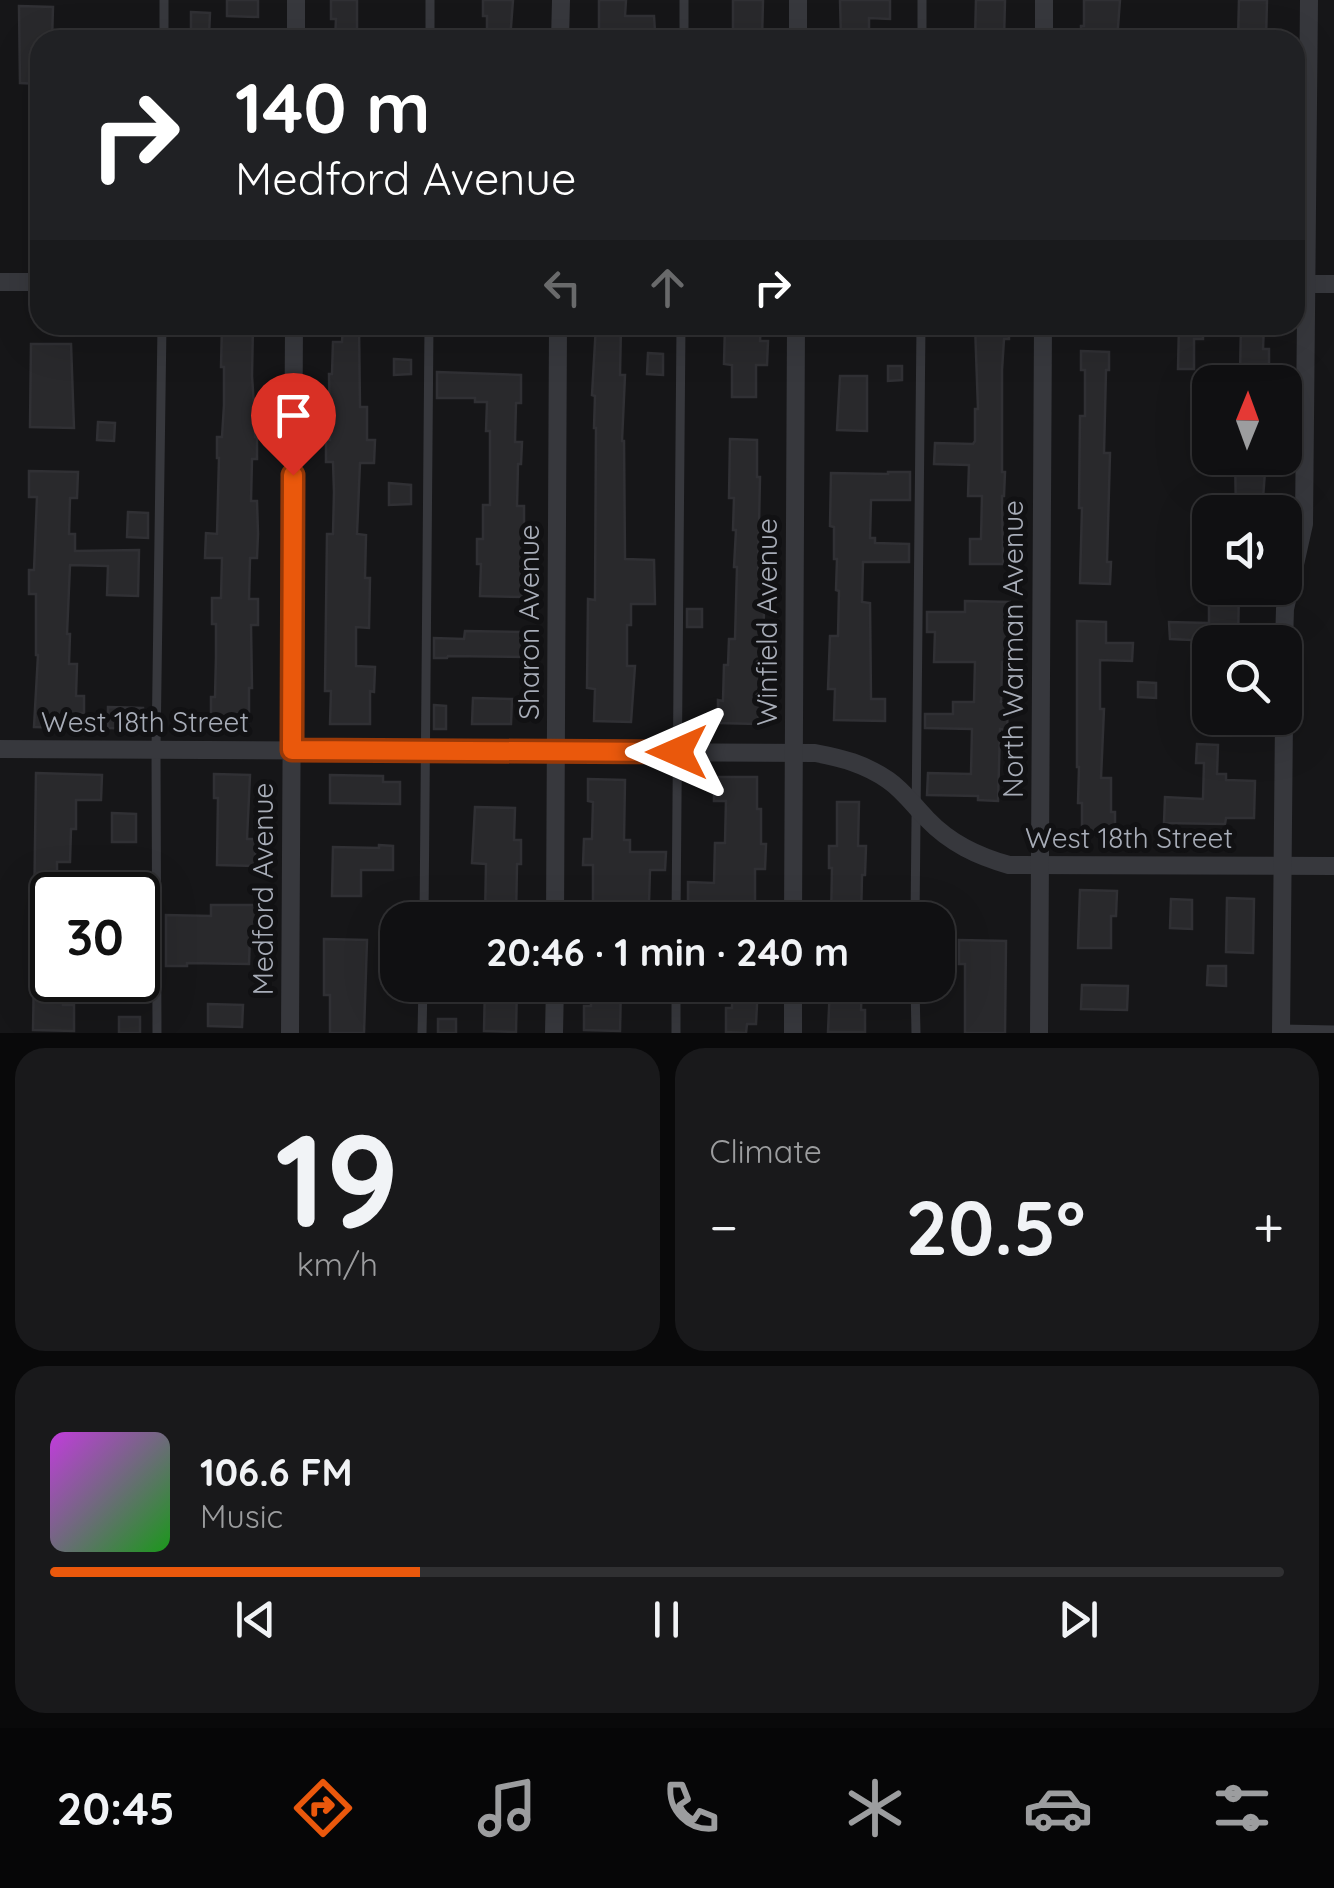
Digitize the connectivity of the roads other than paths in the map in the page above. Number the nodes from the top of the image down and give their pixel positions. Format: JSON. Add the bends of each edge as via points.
{"nodes":[{"id":1,"x":164,"y":0,"type":"edge"},
{"id":2,"x":296,"y":0,"type":"edge"},
{"id":3,"x":430,"y":0,"type":"edge"},
{"id":4,"x":560,"y":0,"type":"edge"},
{"id":5,"x":684,"y":0,"type":"edge"},
{"id":6,"x":798,"y":0,"type":"edge"},
{"id":7,"x":922,"y":0,"type":"edge"},
{"id":8,"x":1044,"y":0,"type":"edge"},
{"id":9,"x":1308,"y":0,"type":"edge"},
{"id":10,"x":164,"y":30,"type":"edge"},
{"id":11,"x":296,"y":30,"type":"edge"},
{"id":12,"x":430,"y":30,"type":"edge"},
{"id":13,"x":560,"y":30,"type":"edge"},
{"id":14,"x":684,"y":30,"type":"edge"},
{"id":15,"x":798,"y":30,"type":"edge"},
{"id":16,"x":922,"y":30,"type":"edge"},
{"id":17,"x":1044,"y":30,"type":"edge"},
{"id":18,"x":1305,"y":122,"type":"edge"},
{"id":19,"x":0,"y":282,"type":"edge"},
{"id":20,"x":30,"y":282,"type":"edge"},
{"id":21,"x":1305,"y":284,"type":"edge"},
{"id":22,"x":1334,"y":284,"type":"edge"},
{"id":23,"x":162,"y":335,"type":"edge"},
{"id":24,"x":294,"y":335,"type":"edge"},
{"id":25,"x":429,"y":335,"type":"edge"},
{"id":26,"x":558,"y":335,"type":"edge"},
{"id":27,"x":681,"y":335,"type":"edge"},
{"id":28,"x":796,"y":335,"type":"edge"},
{"id":29,"x":921,"y":335,"type":"edge"},
{"id":30,"x":1042,"y":335,"type":"edge"},
{"id":31,"x":1302,"y":335,"type":"edge"},
{"id":32,"x":1285,"y":625,"type":"edge"},
{"id":33,"x":1284,"y":735,"type":"edge"},
{"id":34,"x":0,"y":749,"type":"edge"},
{"id":35,"x":156,"y":750,"type":"junction"},
{"id":36,"x":292,"y":750,"type":"junction"},
{"id":37,"x":425,"y":751,"type":"junction"},
{"id":38,"x":556,"y":752,"type":"junction"},
{"id":39,"x":677,"y":752,"type":"junction"},
{"id":40,"x":794,"y":753,"type":"junction"},
{"id":41,"x":915,"y":804,"type":"junction"},
{"id":42,"x":1040,"y":864,"type":"junction"},
{"id":43,"x":1282,"y":866,"type":"junction"},
{"id":44,"x":1334,"y":866,"type":"edge"},
{"id":45,"x":424,"y":902,"type":"edge"},
{"id":46,"x":555,"y":902,"type":"edge"},
{"id":47,"x":676,"y":902,"type":"edge"},
{"id":48,"x":793,"y":902,"type":"edge"},
{"id":49,"x":915,"y":902,"type":"edge"},
{"id":50,"x":423,"y":1002,"type":"edge"},
{"id":51,"x":555,"y":1002,"type":"edge"},
{"id":52,"x":676,"y":1002,"type":"edge"},
{"id":53,"x":793,"y":1002,"type":"edge"},
{"id":54,"x":916,"y":1002,"type":"edge"},
{"id":55,"x":1334,"y":1030,"type":"edge"},
{"id":56,"x":1281,"y":1031,"type":"edge"},
{"id":57,"x":157,"y":1033,"type":"edge"},
{"id":58,"x":290,"y":1033,"type":"edge"},
{"id":59,"x":422,"y":1033,"type":"edge"},
{"id":60,"x":554,"y":1033,"type":"edge"},
{"id":61,"x":676,"y":1033,"type":"edge"},
{"id":62,"x":793,"y":1033,"type":"edge"},
{"id":63,"x":916,"y":1033,"type":"edge"},
{"id":64,"x":1039,"y":1033,"type":"edge"}],
"edges":[{"from":1,"to":10,"type":"lane"},
{"from":2,"to":11,"type":"street"},
{"from":3,"to":12,"type":"lane"},
{"from":4,"to":13,"type":"street"},
{"from":5,"to":14,"type":"lane"},
{"from":6,"to":15,"type":"street"},
{"from":7,"to":16,"type":"lane"},
{"from":8,"to":17,"type":"street"},
{"from":9,"to":18,"type":"street"},
{"from":19,"to":20,"type":"street"},
{"from":21,"to":22,"type":"street"},
{"from":23,"to":35,"type":"lane"},
{"from":24,"to":36,"type":"street","name":"Medford Avenue"},
{"from":25,"to":37,"type":"lane"},
{"from":26,"to":38,"type":"street","name":"Sharon Avenue"},
{"from":27,"to":39,"type":"lane"},
{"from":28,"to":40,"type":"street","name":"Winfield Avenue"},
{"from":29,"to":41,"type":"lane"},
{"from":30,"to":42,"type":"street","name":"North Warman Avenue"},
{"from":31,"to":32,"type":"street","via":[[1304,524]]},
{"from":33,"to":43,"type":"street"},
{"from":34,"to":35,"type":"street","name":"West 18th Street"},
{"from":35,"to":36,"type":"street","name":"West 18th Street"},
{"from":35,"to":57,"type":"lane"},
{"from":36,"to":37,"type":"street","name":"West 18th Street"},
{"from":36,"to":58,"type":"street","name":"Medford Avenue"},
{"from":37,"to":38,"type":"street","name":"West 18th Street"},
{"from":37,"to":45,"type":"lane"},
{"from":38,"to":39,"type":"street","name":"West 18th Street"},
{"from":38,"to":46,"type":"street","name":"Sharon Avenue"},
{"from":39,"to":40,"type":"street","name":"West 18th Street"},
{"from":39,"to":47,"type":"lane"},
{"from":40,"to":41,"type":"street","name":"West 18th Street","via":[[862,765]]},
{"from":40,"to":48,"type":"street","name":"Winfield Avenue"},
{"from":41,"to":42,"type":"street","name":"West 18th Street","via":[[970,852],[1009,865]]},
{"from":41,"to":49,"type":"lane"},
{"from":42,"to":43,"type":"street","name":"West 18th Street"},
{"from":42,"to":64,"type":"street","name":"North Warman Avenue"},
{"from":43,"to":44,"type":"street","name":"West 18th Street"},
{"from":43,"to":56,"type":"street"},
{"from":50,"to":59,"type":"lane"},
{"from":51,"to":60,"type":"street"},
{"from":52,"to":61,"type":"lane"},
{"from":53,"to":62,"type":"street"},
{"from":54,"to":63,"type":"lane"},
{"from":55,"to":56,"type":"lane"}]}
